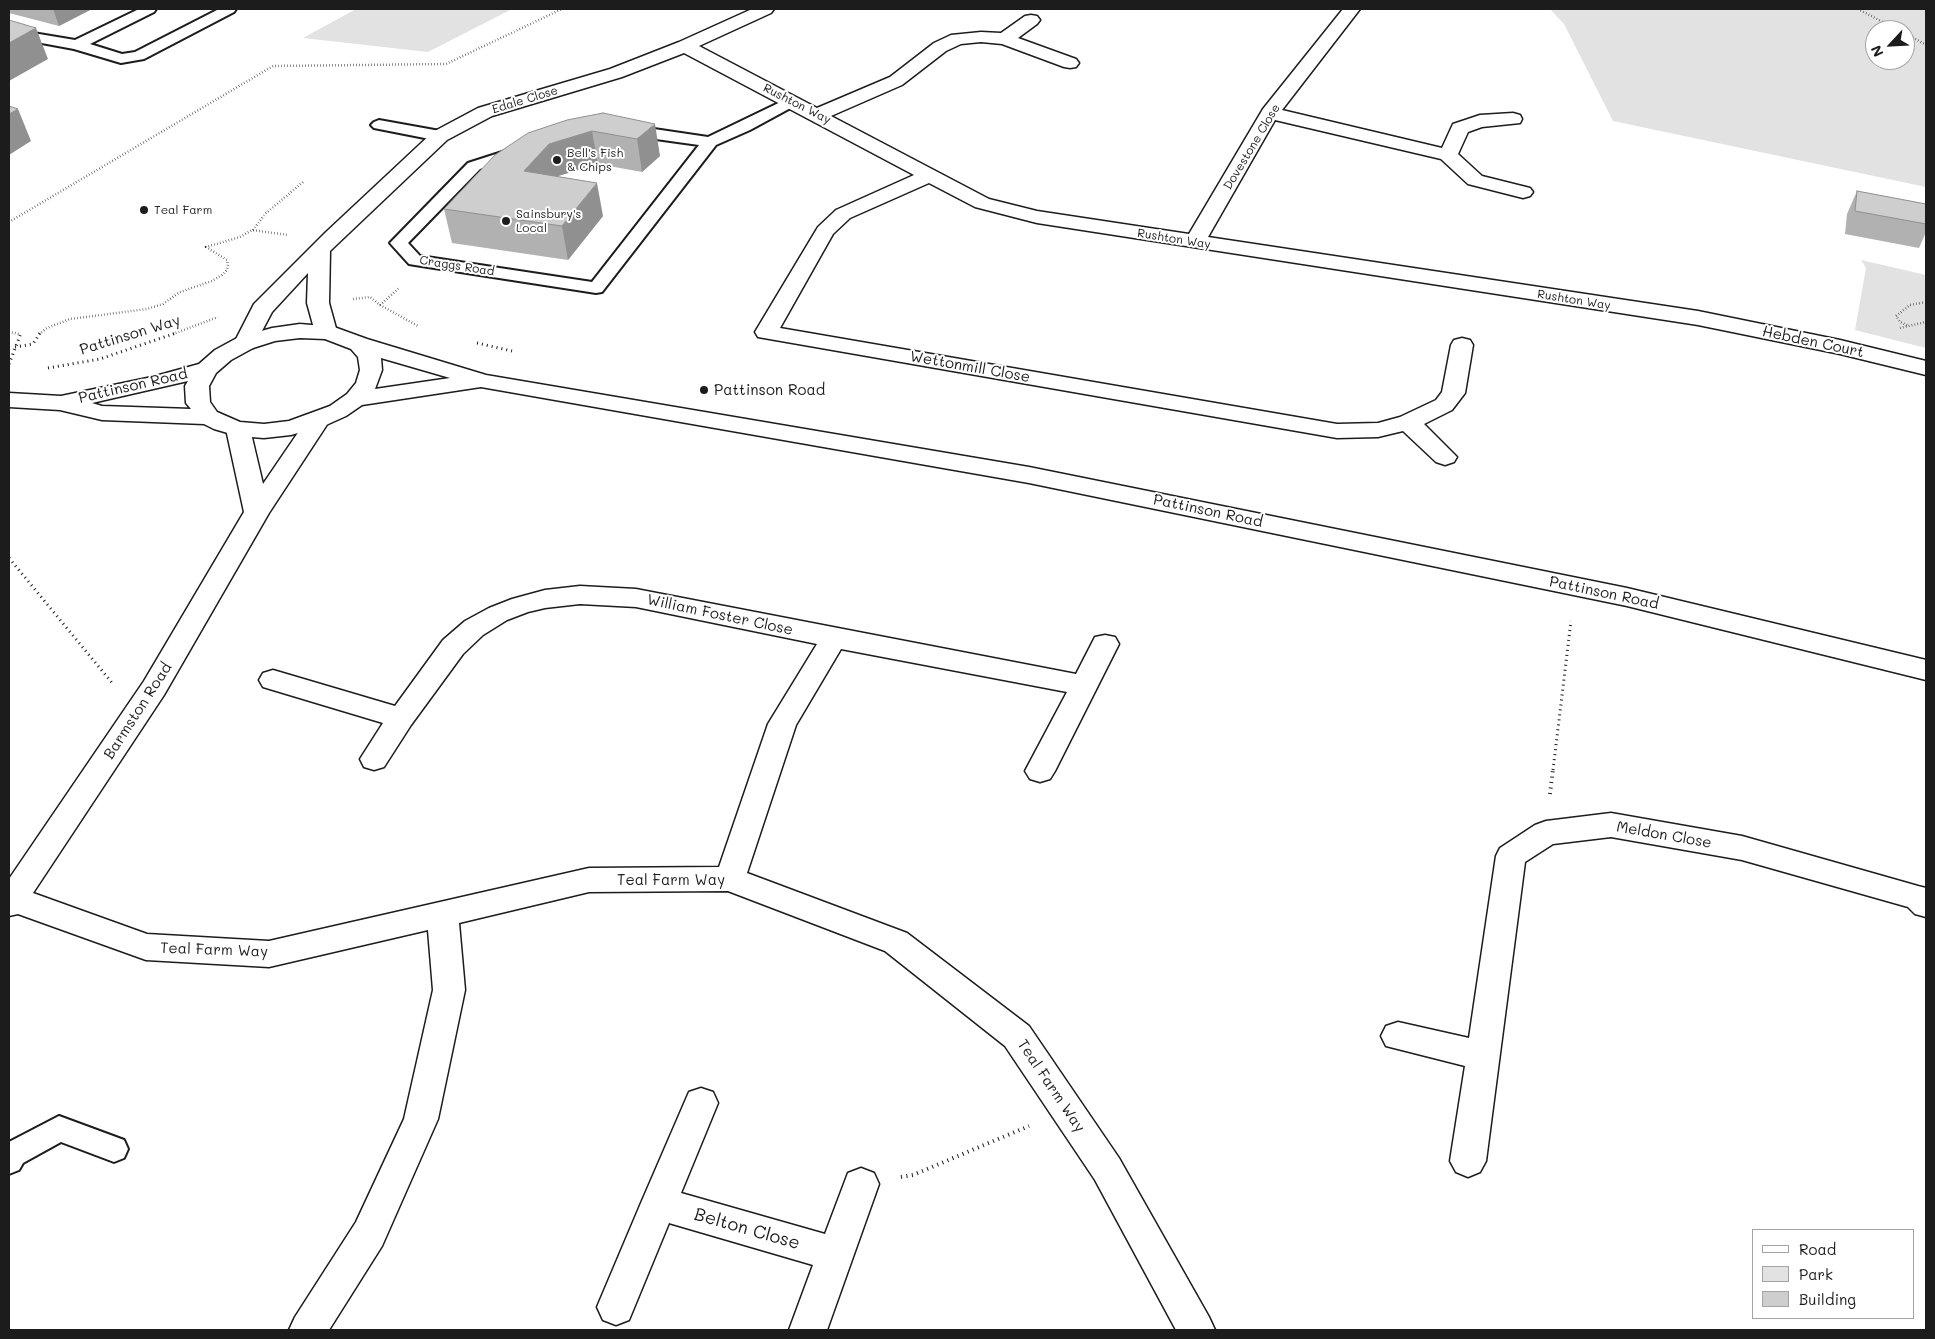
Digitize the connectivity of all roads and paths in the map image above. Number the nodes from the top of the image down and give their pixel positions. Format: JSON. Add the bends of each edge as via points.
{"nodes":[{"id":1,"x":149,"y":9,"type":"edge"},
{"id":2,"x":229,"y":9,"type":"edge"},
{"id":3,"x":562,"y":9,"type":"edge"},
{"id":4,"x":765,"y":9,"type":"edge"},
{"id":5,"x":1352,"y":9,"type":"edge"},
{"id":6,"x":1858,"y":9,"type":"edge"},
{"id":7,"x":1031,"y":20,"type":"dead end"},
{"id":8,"x":1879,"y":20,"type":"edge"},
{"id":9,"x":9,"y":33,"type":"edge"},
{"id":10,"x":1006,"y":39,"type":"junction"},
{"id":11,"x":77,"y":45,"type":"junction"},
{"id":12,"x":686,"y":46,"type":"junction"},
{"id":13,"x":1070,"y":62,"type":"dead end"},
{"id":14,"x":791,"y":102,"type":"junction"},
{"id":15,"x":1270,"y":113,"type":"junction"},
{"id":16,"x":817,"y":115,"type":"junction"},
{"id":17,"x":1513,"y":119,"type":"dead end"},
{"id":18,"x":380,"y":125,"type":"dead end"},
{"id":19,"x":616,"y":130,"type":"edge"},
{"id":20,"x":440,"y":136,"type":"junction"},
{"id":21,"x":710,"y":142,"type":"junction"},
{"id":22,"x":540,"y":145,"type":"edge"},
{"id":23,"x":1448,"y":156,"type":"junction"},
{"id":24,"x":930,"y":175,"type":"junction"},
{"id":25,"x":303,"y":182,"type":"dead end"},
{"id":26,"x":1523,"y":192,"type":"dead end"},
{"id":27,"x":9,"y":222,"type":"edge"},
{"id":28,"x":252,"y":230,"type":"junction"},
{"id":29,"x":1195,"y":242,"type":"junction"},
{"id":30,"x":326,"y":244,"type":"junction"},
{"id":31,"x":1926,"y":302,"type":"edge"},
{"id":32,"x":224,"y":314,"type":"dead end"},
{"id":33,"x":1698,"y":318,"type":"joint"},
{"id":34,"x":1907,"y":325,"type":"dead end"},
{"id":35,"x":9,"y":332,"type":"edge"},
{"id":36,"x":326,"y":332,"type":"junction"},
{"id":37,"x":245,"y":343,"type":"junction"},
{"id":38,"x":359,"y":344,"type":"junction"},
{"id":39,"x":1462,"y":345,"type":"dead end"},
{"id":40,"x":15,"y":347,"type":"junction"},
{"id":41,"x":9,"y":364,"type":"edge"},
{"id":42,"x":1926,"y":368,"type":"edge"},
{"id":43,"x":42,"y":369,"type":"dead end"},
{"id":44,"x":207,"y":369,"type":"junction"},
{"id":45,"x":483,"y":381,"type":"junction"},
{"id":46,"x":354,"y":399,"type":"junction"},
{"id":47,"x":9,"y":400,"type":"edge"},
{"id":48,"x":60,"y":403,"type":"junction"},
{"id":49,"x":209,"y":417,"type":"junction"},
{"id":50,"x":318,"y":420,"type":"junction"},
{"id":51,"x":1408,"y":422,"type":"junction"},
{"id":52,"x":238,"y":429,"type":"junction"},
{"id":53,"x":1445,"y":457,"type":"dead end"},
{"id":54,"x":257,"y":512,"type":"junction"},
{"id":55,"x":9,"y":558,"type":"edge"},
{"id":56,"x":1579,"y":622,"type":"dead end"},
{"id":57,"x":834,"y":638,"type":"junction"},
{"id":58,"x":1105,"y":644,"type":"dead end"},
{"id":59,"x":1926,"y":670,"type":"edge"},
{"id":60,"x":273,"y":680,"type":"dead end"},
{"id":61,"x":1084,"y":685,"type":"junction"},
{"id":62,"x":137,"y":713,"type":"junction"},
{"id":63,"x":401,"y":718,"type":"junction"},
{"id":64,"x":374,"y":759,"type":"dead end"},
{"id":65,"x":1040,"y":771,"type":"dead end"},
{"id":66,"x":1546,"y":833,"type":"junction"},
{"id":67,"x":730,"y":879,"type":"junction"},
{"id":68,"x":11,"y":902,"type":"edge"},
{"id":69,"x":1926,"y":905,"type":"edge"},
{"id":70,"x":442,"y":913,"type":"junction"},
{"id":71,"x":1398,"y":1036,"type":"dead end"},
{"id":72,"x":1483,"y":1056,"type":"junction"},
{"id":73,"x":701,"y":1103,"type":"dead end"},
{"id":74,"x":1067,"y":1110,"type":"junction"},
{"id":75,"x":114,"y":1149,"type":"dead end"},
{"id":76,"x":9,"y":1161,"type":"edge"},
{"id":77,"x":1468,"y":1161,"type":"dead end"},
{"id":78,"x":860,"y":1184,"type":"joint"},
{"id":79,"x":659,"y":1203,"type":"junction"},
{"id":80,"x":836,"y":1254,"type":"junction"},
{"id":81,"x":616,"y":1307,"type":"dead end"},
{"id":82,"x":308,"y":1330,"type":"edge"},
{"id":83,"x":808,"y":1330,"type":"edge"},
{"id":84,"x":1196,"y":1330,"type":"edge"}],
"edges":[{"from":1,"to":11,"type":"lane"},
{"from":2,"to":11,"type":"lane","via":[[131,58],[121,59]]},
{"from":3,"to":27,"type":"path","via":[[446,64],[273,66]]},
{"from":4,"to":12,"type":"street","name":"Edale Close"},
{"from":5,"to":15,"type":"street","name":"Dovestone Close"},
{"from":6,"to":8,"type":"path"},
{"from":7,"to":10,"type":"street"},
{"from":9,"to":11,"type":"lane"},
{"from":10,"to":13,"type":"street"},
{"from":10,"to":16,"type":"street","via":[[957,39],[940,47],[896,81]]},
{"from":12,"to":14,"type":"street","name":"Rushton Way"},
{"from":12,"to":20,"type":"street","name":"Edale Close","via":[[616,73],[485,112]]},
{"from":14,"to":16,"type":"street","name":"Rushton Way"},
{"from":14,"to":21,"type":"lane","name":"Craggs Road"},
{"from":15,"to":23,"type":"street"},
{"from":15,"to":29,"type":"street","name":"Dovestone Close"},
{"from":16,"to":24,"type":"street","name":"Rushton Way"},
{"from":17,"to":23,"type":"street","via":[[1480,121],[1460,128]]},
{"from":18,"to":20,"type":"lane"},
{"from":19,"to":21,"type":"lane"},
{"from":20,"to":30,"type":"street","name":"Edale Close"},
{"from":21,"to":22,"type":"lane","name":"Craggs Road","via":[[596,288],[415,260],[399,243],[474,166]]},
{"from":23,"to":26,"type":"street","via":[[1475,180]]},
{"from":24,"to":29,"type":"street","name":"Rushton Way","via":[[982,202],[1037,217]]},
{"from":24,"to":51,"type":"street","name":"Wettonmill Close","via":[[843,214],[825,231],[766,332],[1337,431],[1378,430]]},
{"from":25,"to":28,"type":"path","via":[[265,214]]},
{"from":28,"to":30,"type":"path","via":[[301,236]]},
{"from":28,"to":40,"type":"path","via":[[206,247],[227,260],[228,265],[227,270],[212,281],[180,292],[147,309],[64,321],[39,334],[33,344]]},
{"from":29,"to":33,"type":"street","name":"Rushton Way"},
{"from":30,"to":36,"type":"street","via":[[318,303]]},
{"from":30,"to":37,"type":"street","name":"Edale Close","via":[[262,309]]},
{"from":31,"to":34,"type":"path","via":[[1910,305],[1896,316]]},
{"from":32,"to":43,"type":"path","name":"Pattinson Way","via":[[100,359]]},
{"from":33,"to":42,"type":"street","name":"Hebden Court","via":[[1840,346]]},
{"from":35,"to":40,"type":"path","via":[[21,333]]},
{"from":36,"to":37,"type":"street","name":"Pattinson Road","via":[[300,331]]},
{"from":36,"to":38,"type":"street","name":"Pattinson Road"},
{"from":37,"to":44,"type":"street","name":"Pattinson Road","via":[[223,355]]},
{"from":38,"to":45,"type":"street","name":"Pattinson Road"},
{"from":38,"to":46,"type":"street","via":[[369,356],[371,370],[367,384]]},
{"from":39,"to":51,"type":"street","name":"Wettonmill Close","via":[[1453,393],[1444,405]]},
{"from":40,"to":41,"type":"path"},
{"from":44,"to":48,"type":"street","name":"Pattinson Road"},
{"from":44,"to":49,"type":"street","via":[[197,386],[198,403]]},
{"from":45,"to":46,"type":"street","name":"Pattinson Road"},
{"from":45,"to":59,"type":"street","name":"Pattinson Road","via":[[1029,475],[1627,597]]},
{"from":46,"to":50,"type":"street"},
{"from":47,"to":48,"type":"street","name":"Pattinson Road"},
{"from":48,"to":49,"type":"street","name":"Pattinson Road","via":[[102,414]]},
{"from":49,"to":52,"type":"street"},
{"from":50,"to":52,"type":"street","via":[[291,428]]},
{"from":50,"to":54,"type":"street","name":"Barmston Road"},
{"from":51,"to":53,"type":"street"},
{"from":52,"to":54,"type":"street"},
{"from":54,"to":62,"type":"street","name":"Barmston Road"},
{"from":55,"to":62,"type":"path"},
{"from":56,"to":66,"type":"path","via":[[1570,621]]},
{"from":57,"to":61,"type":"street","name":"William Foster Close"},
{"from":57,"to":63,"type":"street","name":"William Foster Close","via":[[636,598],[580,594],[545,599],[498,614],[474,628],[453,648]]},
{"from":57,"to":67,"type":"street","via":[[782,724]]},
{"from":58,"to":61,"type":"street"},
{"from":60,"to":63,"type":"street"},
{"from":61,"to":65,"type":"street"},
{"from":62,"to":68,"type":"street","name":"Barmston Road"},
{"from":63,"to":64,"type":"street","name":"William Foster Close"},
{"from":66,"to":69,"type":"street","name":"Meldon Close","via":[[1611,825],[1742,848],[1918,898]]},
{"from":66,"to":72,"type":"street","name":"Meldon Close","via":[[1511,856]]},
{"from":67,"to":70,"type":"street","name":"Teal Farm Way","via":[[589,880]]},
{"from":67,"to":74,"type":"street","name":"Teal Farm Way","via":[[896,942],[1017,1036]]},
{"from":68,"to":70,"type":"street","name":"Teal Farm Way","via":[[146,947],[269,954]]},
{"from":70,"to":82,"type":"street","via":[[449,990],[421,1119],[369,1234]]},
{"from":71,"to":72,"type":"street"},
{"from":72,"to":77,"type":"street","name":"Meldon Close"},
{"from":73,"to":79,"type":"street"},
{"from":74,"to":78,"type":"path","via":[[914,1175]]},
{"from":74,"to":84,"type":"street","name":"Teal Farm Way","via":[[1107,1169]]},
{"from":75,"to":76,"type":"lane","via":[[60,1128],[13,1154]]},
{"from":78,"to":80,"type":"street"},
{"from":79,"to":80,"type":"street","name":"Belton Close"},
{"from":79,"to":81,"type":"street"},
{"from":80,"to":83,"type":"street"}]}
